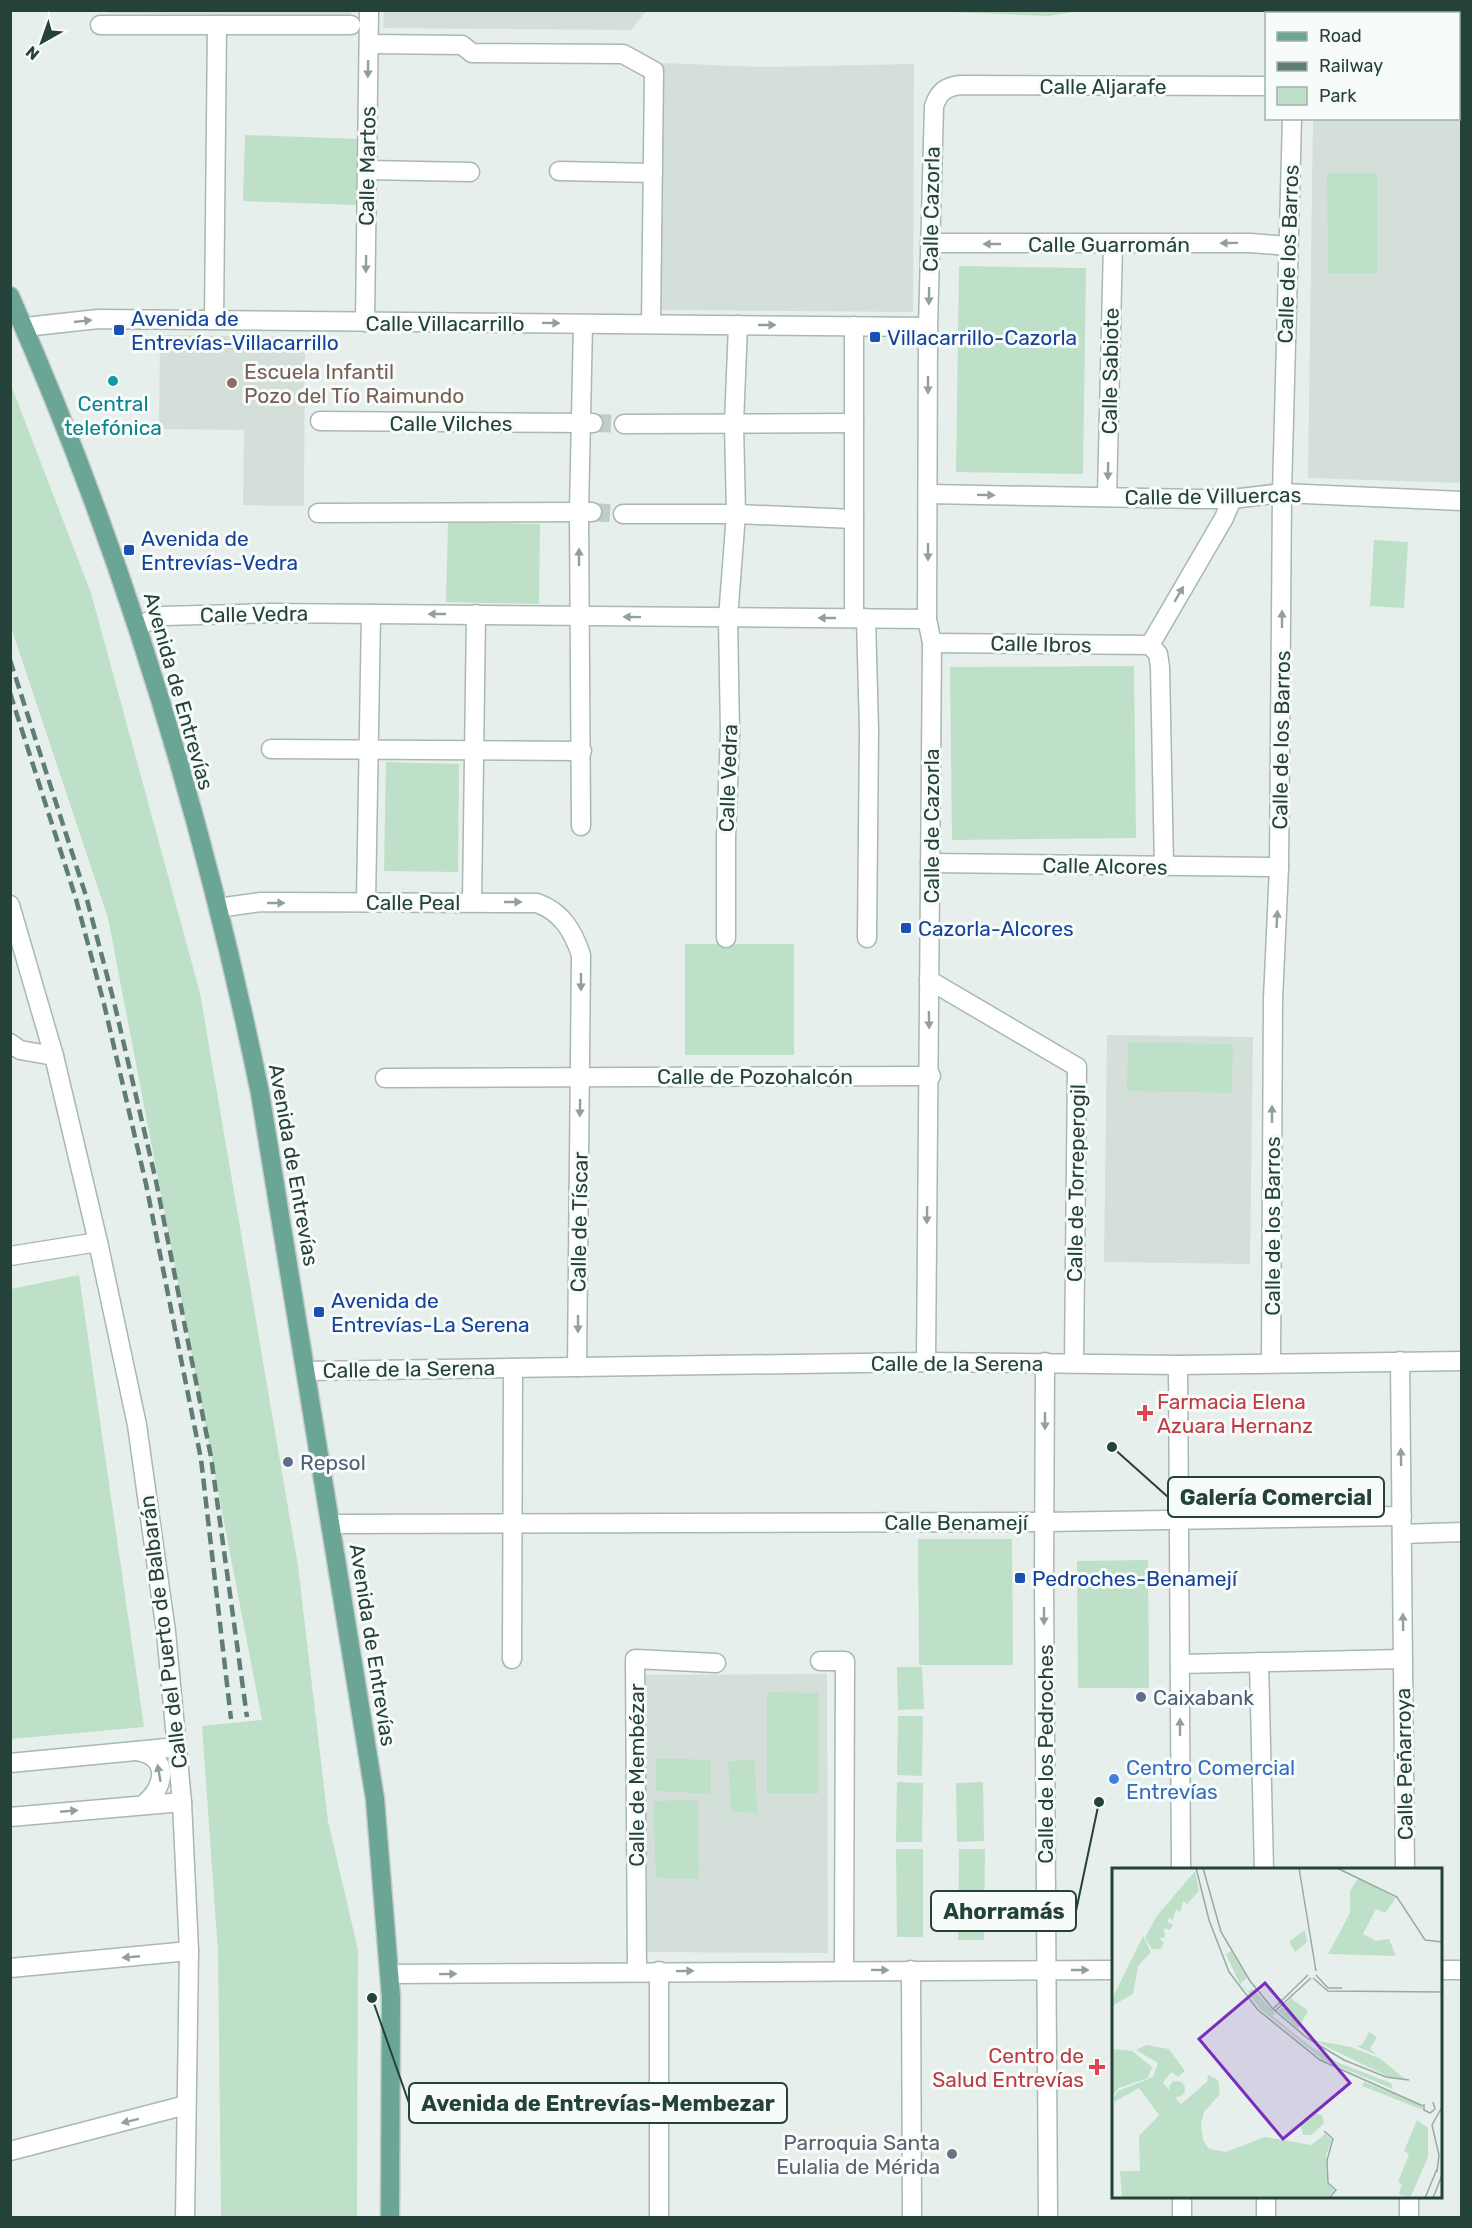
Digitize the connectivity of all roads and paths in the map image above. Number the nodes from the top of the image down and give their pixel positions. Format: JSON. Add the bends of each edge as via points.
{"nodes":[{"id":1,"x":369,"y":10,"type":"edge"},
{"id":2,"x":100,"y":25,"type":"dead end"},
{"id":3,"x":217,"y":25,"type":"junction"},
{"id":4,"x":351,"y":25,"type":"dead end"},
{"id":5,"x":369,"y":44,"type":"junction"},
{"id":6,"x":1265,"y":86,"type":"edge"},
{"id":7,"x":941,"y":92,"type":"joint"},
{"id":8,"x":1292,"y":120,"type":"edge"},
{"id":9,"x":367,"y":170,"type":"junction"},
{"id":10,"x":559,"y":171,"type":"dead end"},
{"id":11,"x":470,"y":172,"type":"dead end"},
{"id":12,"x":653,"y":173,"type":"junction"},
{"id":13,"x":930,"y":243,"type":"junction"},
{"id":14,"x":1113,"y":244,"type":"junction"},
{"id":15,"x":1287,"y":246,"type":"junction"},
{"id":16,"x":10,"y":296,"type":"edge"},
{"id":17,"x":214,"y":320,"type":"junction"},
{"id":18,"x":365,"y":322,"type":"junction"},
{"id":19,"x":583,"y":324,"type":"junction"},
{"id":20,"x":651,"y":324,"type":"junction"},
{"id":21,"x":738,"y":325,"type":"junction"},
{"id":22,"x":854,"y":326,"type":"junction"},
{"id":23,"x":25,"y":327,"type":"junction"},
{"id":24,"x":928,"y":327,"type":"junction"},
{"id":25,"x":320,"y":421,"type":"dead end"},
{"id":26,"x":588,"y":423,"type":"junction"},
{"id":27,"x":854,"y":423,"type":"junction"},
{"id":28,"x":624,"y":424,"type":"tunnel mouth"},
{"id":29,"x":734,"y":424,"type":"junction"},
{"id":30,"x":1282,"y":493,"type":"junction"},
{"id":31,"x":927,"y":494,"type":"junction"},
{"id":32,"x":1107,"y":497,"type":"junction"},
{"id":33,"x":1232,"y":499,"type":"junction"},
{"id":34,"x":1461,"y":501,"type":"edge"},
{"id":35,"x":586,"y":512,"type":"junction"},
{"id":36,"x":318,"y":513,"type":"dead end"},
{"id":37,"x":623,"y":514,"type":"tunnel mouth"},
{"id":38,"x":736,"y":514,"type":"junction"},
{"id":39,"x":854,"y":519,"type":"junction"},
{"id":40,"x":371,"y":614,"type":"junction"},
{"id":41,"x":476,"y":614,"type":"junction"},
{"id":42,"x":579,"y":616,"type":"junction"},
{"id":43,"x":728,"y":618,"type":"junction"},
{"id":44,"x":860,"y":618,"type":"junction"},
{"id":45,"x":927,"y":619,"type":"junction"},
{"id":46,"x":139,"y":625,"type":"junction"},
{"id":47,"x":932,"y":643,"type":"junction"},
{"id":48,"x":1150,"y":645,"type":"junction"},
{"id":49,"x":271,"y":749,"type":"dead end"},
{"id":50,"x":369,"y":750,"type":"junction"},
{"id":51,"x":472,"y":751,"type":"junction"},
{"id":52,"x":582,"y":751,"type":"junction"},
{"id":53,"x":581,"y":826,"type":"dead end"},
{"id":54,"x":930,"y":863,"type":"junction"},
{"id":55,"x":1164,"y":867,"type":"junction"},
{"id":56,"x":1280,"y":867,"type":"junction"},
{"id":57,"x":366,"y":902,"type":"junction"},
{"id":58,"x":472,"y":902,"type":"junction"},
{"id":59,"x":10,"y":905,"type":"edge"},
{"id":60,"x":218,"y":909,"type":"junction"},
{"id":61,"x":726,"y":938,"type":"dead end"},
{"id":62,"x":867,"y":938,"type":"dead end"},
{"id":63,"x":581,"y":956,"type":"joint"},
{"id":64,"x":928,"y":980,"type":"junction"},
{"id":65,"x":10,"y":1043,"type":"edge"},
{"id":66,"x":54,"y":1056,"type":"junction"},
{"id":67,"x":931,"y":1076,"type":"junction"},
{"id":68,"x":580,"y":1077,"type":"junction"},
{"id":69,"x":385,"y":1078,"type":"dead end"},
{"id":70,"x":98,"y":1242,"type":"junction"},
{"id":71,"x":10,"y":1256,"type":"edge"},
{"id":72,"x":1271,"y":1361,"type":"junction"},
{"id":73,"x":1400,"y":1361,"type":"junction"},
{"id":74,"x":1461,"y":1361,"type":"edge"},
{"id":75,"x":926,"y":1362,"type":"junction"},
{"id":76,"x":1046,"y":1362,"type":"junction"},
{"id":77,"x":1074,"y":1363,"type":"junction"},
{"id":78,"x":1178,"y":1365,"type":"junction"},
{"id":79,"x":577,"y":1367,"type":"junction"},
{"id":80,"x":513,"y":1368,"type":"junction"},
{"id":81,"x":306,"y":1371,"type":"junction"},
{"id":82,"x":1402,"y":1516,"type":"junction"},
{"id":83,"x":1179,"y":1520,"type":"junction"},
{"id":84,"x":510,"y":1522,"type":"junction"},
{"id":85,"x":1044,"y":1522,"type":"junction"},
{"id":86,"x":331,"y":1524,"type":"junction"},
{"id":87,"x":1461,"y":1532,"type":"edge"},
{"id":88,"x":1402,"y":1534,"type":"junction"},
{"id":89,"x":512,"y":1659,"type":"dead end"},
{"id":90,"x":1403,"y":1659,"type":"junction"},
{"id":91,"x":820,"y":1660,"type":"dead end"},
{"id":92,"x":1259,"y":1662,"type":"junction"},
{"id":93,"x":716,"y":1663,"type":"dead end"},
{"id":94,"x":1180,"y":1664,"type":"junction"},
{"id":95,"x":177,"y":1747,"type":"junction"},
{"id":96,"x":134,"y":1751,"type":"junction"},
{"id":97,"x":10,"y":1763,"type":"edge"},
{"id":98,"x":182,"y":1802,"type":"junction"},
{"id":99,"x":144,"y":1804,"type":"junction"},
{"id":100,"x":10,"y":1816,"type":"edge"},
{"id":101,"x":1180,"y":1868,"type":"edge"},
{"id":102,"x":1264,"y":1868,"type":"edge"},
{"id":103,"x":1405,"y":1868,"type":"edge"},
{"id":104,"x":189,"y":1951,"type":"junction"},
{"id":105,"x":10,"y":1968,"type":"edge"},
{"id":106,"x":844,"y":1969,"type":"junction"},
{"id":107,"x":911,"y":1970,"type":"junction"},
{"id":108,"x":1046,"y":1970,"type":"junction"},
{"id":109,"x":1112,"y":1970,"type":"edge"},
{"id":110,"x":1442,"y":1970,"type":"edge"},
{"id":111,"x":1461,"y":1970,"type":"edge"},
{"id":112,"x":659,"y":1971,"type":"junction"},
{"id":113,"x":637,"y":1972,"type":"junction"},
{"id":114,"x":390,"y":1974,"type":"junction"},
{"id":115,"x":186,"y":2105,"type":"junction"},
{"id":116,"x":10,"y":2151,"type":"edge"},
{"id":117,"x":1182,"y":2198,"type":"edge"},
{"id":118,"x":1266,"y":2198,"type":"edge"},
{"id":119,"x":1409,"y":2198,"type":"edge"},
{"id":120,"x":185,"y":2217,"type":"edge"},
{"id":121,"x":390,"y":2217,"type":"edge"},
{"id":122,"x":659,"y":2217,"type":"edge"},
{"id":123,"x":912,"y":2217,"type":"edge"},
{"id":124,"x":1048,"y":2217,"type":"edge"},
{"id":125,"x":1182,"y":2217,"type":"edge"},
{"id":126,"x":1266,"y":2217,"type":"edge"},
{"id":127,"x":1409,"y":2217,"type":"edge"}],
"edges":[{"from":1,"to":5,"type":"street","name":"Calle Martos"},
{"from":2,"to":3,"type":"street"},
{"from":3,"to":4,"type":"street"},
{"from":3,"to":17,"type":"street"},
{"from":5,"to":9,"type":"street","name":"Calle Martos","one_way":true},
{"from":5,"to":12,"type":"street","via":[[462,45],[472,53],[623,54],[654,71]]},
{"from":6,"to":7,"type":"street","name":"Calle Aljarafe","via":[[951,86]]},
{"from":7,"to":13,"type":"street","name":"Calle Cazorla","via":[[933,118]]},
{"from":8,"to":15,"type":"street","name":"Calle de los Barros"},
{"from":9,"to":11,"type":"street"},
{"from":9,"to":18,"type":"street","name":"Calle Martos","one_way":true},
{"from":10,"to":12,"type":"street"},
{"from":12,"to":20,"type":"street"},
{"from":14,"to":13,"type":"street","name":"Calle Guarromán","one_way":true},
{"from":13,"to":24,"type":"street","name":"Calle Cazorla","one_way":true},
{"from":15,"to":14,"type":"street","name":"Calle Guarromán","one_way":true},
{"from":14,"to":32,"type":"street","name":"Calle Sabiote","one_way":true},
{"from":15,"to":30,"type":"street","name":"Calle de los Barros"},
{"from":16,"to":23,"type":"main road","name":"Avenida de Entrevías"},
{"from":17,"to":18,"type":"street","name":"Calle Villacarrillo"},
{"from":23,"to":17,"type":"street","name":"Calle Villacarrillo","one_way":true,"via":[[98,320]]},
{"from":18,"to":19,"type":"street","name":"Calle Villacarrillo","one_way":true},
{"from":19,"to":20,"type":"street","name":"Calle Villacarrillo"},
{"from":19,"to":26,"type":"street"},
{"from":20,"to":21,"type":"street","name":"Calle Villacarrillo"},
{"from":21,"to":22,"type":"street","name":"Calle Villacarrillo","one_way":true},
{"from":21,"to":29,"type":"street"},
{"from":22,"to":24,"type":"street","name":"Calle Villacarrillo"},
{"from":22,"to":27,"type":"street"},
{"from":23,"to":46,"type":"main road","name":"Avenida de Entrevías"},
{"from":24,"to":31,"type":"street","name":"Calle de Cazorla","one_way":true},
{"from":25,"to":26,"type":"street","name":"Calle Vilches"},
{"from":26,"to":35,"type":"street"},
{"from":27,"to":29,"type":"street"},
{"from":27,"to":39,"type":"street"},
{"from":28,"to":29,"type":"street"},
{"from":29,"to":38,"type":"street"},
{"from":30,"to":33,"type":"street","name":"Calle de Villuercas"},
{"from":30,"to":34,"type":"street","name":"Calle de Villuercas"},
{"from":56,"to":30,"type":"street","name":"Calle de los Barros","one_way":true},
{"from":31,"to":32,"type":"street","name":"Calle de Villuercas","one_way":true},
{"from":31,"to":45,"type":"street","name":"Calle de Cazorla","one_way":true},
{"from":32,"to":33,"type":"street","name":"Calle de Villuercas"},
{"from":48,"to":33,"type":"street","one_way":true},
{"from":35,"to":36,"type":"street"},
{"from":42,"to":35,"type":"street","one_way":true},
{"from":37,"to":38,"type":"street"},
{"from":38,"to":39,"type":"street"},
{"from":38,"to":43,"type":"street"},
{"from":39,"to":44,"type":"street"},
{"from":41,"to":40,"type":"street","name":"Calle Vedra","one_way":true},
{"from":40,"to":46,"type":"street","name":"Calle Vedra","via":[[164,616]]},
{"from":40,"to":50,"type":"street"},
{"from":41,"to":42,"type":"street","name":"Calle Vedra"},
{"from":41,"to":51,"type":"street"},
{"from":43,"to":42,"type":"street","name":"Calle Vedra","one_way":true},
{"from":42,"to":52,"type":"street"},
{"from":44,"to":43,"type":"street","name":"Calle Vedra","one_way":true},
{"from":43,"to":61,"type":"street","name":"Calle Vedra"},
{"from":44,"to":45,"type":"street","name":"Calle Vedra"},
{"from":44,"to":62,"type":"street","via":[[869,730]]},
{"from":45,"to":47,"type":"street","name":"Calle de Cazorla"},
{"from":46,"to":60,"type":"main road","name":"Avenida de Entrevías"},
{"from":47,"to":48,"type":"street","name":"Calle Ibros"},
{"from":47,"to":54,"type":"street","name":"Calle de Cazorla"},
{"from":48,"to":55,"type":"street","via":[[1158,654],[1160,667]]},
{"from":49,"to":50,"type":"street"},
{"from":50,"to":51,"type":"street"},
{"from":50,"to":57,"type":"street"},
{"from":51,"to":52,"type":"street"},
{"from":51,"to":58,"type":"street"},
{"from":52,"to":53,"type":"street"},
{"from":54,"to":55,"type":"street","name":"Calle Alcores"},
{"from":54,"to":64,"type":"street","name":"Calle de Cazorla"},
{"from":55,"to":56,"type":"street","name":"Calle Alcores"},
{"from":72,"to":56,"type":"street","name":"Calle de los Barros","one_way":true,"via":[[1273,999]]},
{"from":57,"to":58,"type":"street","name":"Calle Peal"},
{"from":60,"to":57,"type":"street","name":"Calle Peal","one_way":true,"via":[[261,902]]},
{"from":58,"to":63,"type":"street","name":"Calle Peal","one_way":true,"via":[[537,903],[550,908],[565,921]]},
{"from":59,"to":66,"type":"street","name":"Calle del Puerto de Balbarán"},
{"from":60,"to":81,"type":"main road","name":"Avenida de Entrevías","via":[[260,1093]]},
{"from":63,"to":68,"type":"street","name":"Calle de Tíscar","one_way":true},
{"from":64,"to":67,"type":"street","name":"Calle de Cazorla","one_way":true},
{"from":64,"to":77,"type":"street","name":"Calle de Torreperogil","via":[[1077,1067]]},
{"from":65,"to":66,"type":"street","via":[[20,1050]]},
{"from":66,"to":70,"type":"street","name":"Calle del Puerto de Balbarán"},
{"from":67,"to":68,"type":"street","name":"Calle de Pozohalcón"},
{"from":67,"to":75,"type":"street","name":"Calle de Cazorla","one_way":true},
{"from":68,"to":69,"type":"street"},
{"from":68,"to":79,"type":"street","name":"Calle de Tíscar","one_way":true},
{"from":70,"to":71,"type":"street"},
{"from":70,"to":95,"type":"street","name":"Calle del Puerto de Balbarán","via":[[137,1425],[166,1632]]},
{"from":72,"to":73,"type":"street","name":"Calle de la Serena"},
{"from":72,"to":78,"type":"street","name":"Calle de la Serena"},
{"from":73,"to":74,"type":"street","name":"Calle de la Serena"},
{"from":82,"to":73,"type":"street","one_way":true},
{"from":75,"to":76,"type":"street","name":"Calle de la Serena"},
{"from":75,"to":79,"type":"street","name":"Calle de la Serena"},
{"from":76,"to":77,"type":"street","name":"Calle de la Serena"},
{"from":76,"to":85,"type":"street","name":"Calle de los Pedroches","one_way":true},
{"from":77,"to":78,"type":"street","name":"Calle de la Serena"},
{"from":78,"to":83,"type":"street"},
{"from":79,"to":80,"type":"street","name":"Calle de la Serena"},
{"from":80,"to":81,"type":"street","name":"Calle de la Serena"},
{"from":80,"to":84,"type":"street","name":"Calle de la Serena"},
{"from":81,"to":86,"type":"main road","name":"Avenida de Entrevías"},
{"from":82,"to":83,"type":"street","name":"Calle Benamejí"},
{"from":82,"to":88,"type":"street","name":"Calle Peñarroya"},
{"from":83,"to":85,"type":"street","name":"Calle Benamejí"},
{"from":83,"to":94,"type":"street"},
{"from":84,"to":85,"type":"street","name":"Calle Benamejí"},
{"from":84,"to":86,"type":"street","name":"Calle Benamejí"},
{"from":84,"to":89,"type":"street"},
{"from":85,"to":108,"type":"street","name":"Calle de los Pedroches","one_way":true},
{"from":86,"to":114,"type":"main road","name":"Avenida de Entrevías","via":[[375,1799]]},
{"from":87,"to":88,"type":"street"},
{"from":90,"to":88,"type":"street","name":"Calle Peñarroya","one_way":true},
{"from":90,"to":92,"type":"street","name":"Calle Peñarroya"},
{"from":90,"to":103,"type":"street","name":"Calle Peñarroya"},
{"from":91,"to":106,"type":"street","via":[[845,1661]]},
{"from":92,"to":94,"type":"street","name":"Calle Peñarroya"},
{"from":92,"to":102,"type":"street"},
{"from":93,"to":113,"type":"street","name":"Calle de Membézar","via":[[635,1659]]},
{"from":101,"to":94,"type":"street","one_way":true},
{"from":95,"to":96,"type":"street"},
{"from":95,"to":98,"type":"street","name":"Calle del Puerto de Balbarán"},
{"from":96,"to":97,"type":"street"},
{"from":99,"to":96,"type":"street","one_way":true,"via":[[160,1787],[161,1773],[154,1759]]},
{"from":98,"to":99,"type":"street"},
{"from":98,"to":104,"type":"street","name":"Calle del Puerto de Balbarán"},
{"from":100,"to":99,"type":"street","one_way":true},
{"from":104,"to":105,"type":"street","one_way":true},
{"from":104,"to":115,"type":"street","name":"Calle del Puerto de Balbarán"},
{"from":106,"to":107,"type":"street","one_way":true},
{"from":112,"to":106,"type":"street","one_way":true},
{"from":107,"to":108,"type":"street"},
{"from":107,"to":123,"type":"street"},
{"from":108,"to":109,"type":"street","one_way":true},
{"from":108,"to":124,"type":"street","name":"Calle de los Pedroches"},
{"from":110,"to":111,"type":"street"},
{"from":112,"to":113,"type":"street"},
{"from":112,"to":122,"type":"street"},
{"from":114,"to":113,"type":"street","one_way":true},
{"from":114,"to":121,"type":"main road","name":"Avenida de Entrevías"},
{"from":115,"to":116,"type":"street","one_way":true},
{"from":115,"to":120,"type":"street","name":"Calle del Puerto de Balbarán"},
{"from":117,"to":125,"type":"street"},
{"from":118,"to":126,"type":"street"},
{"from":119,"to":127,"type":"street"}]}
